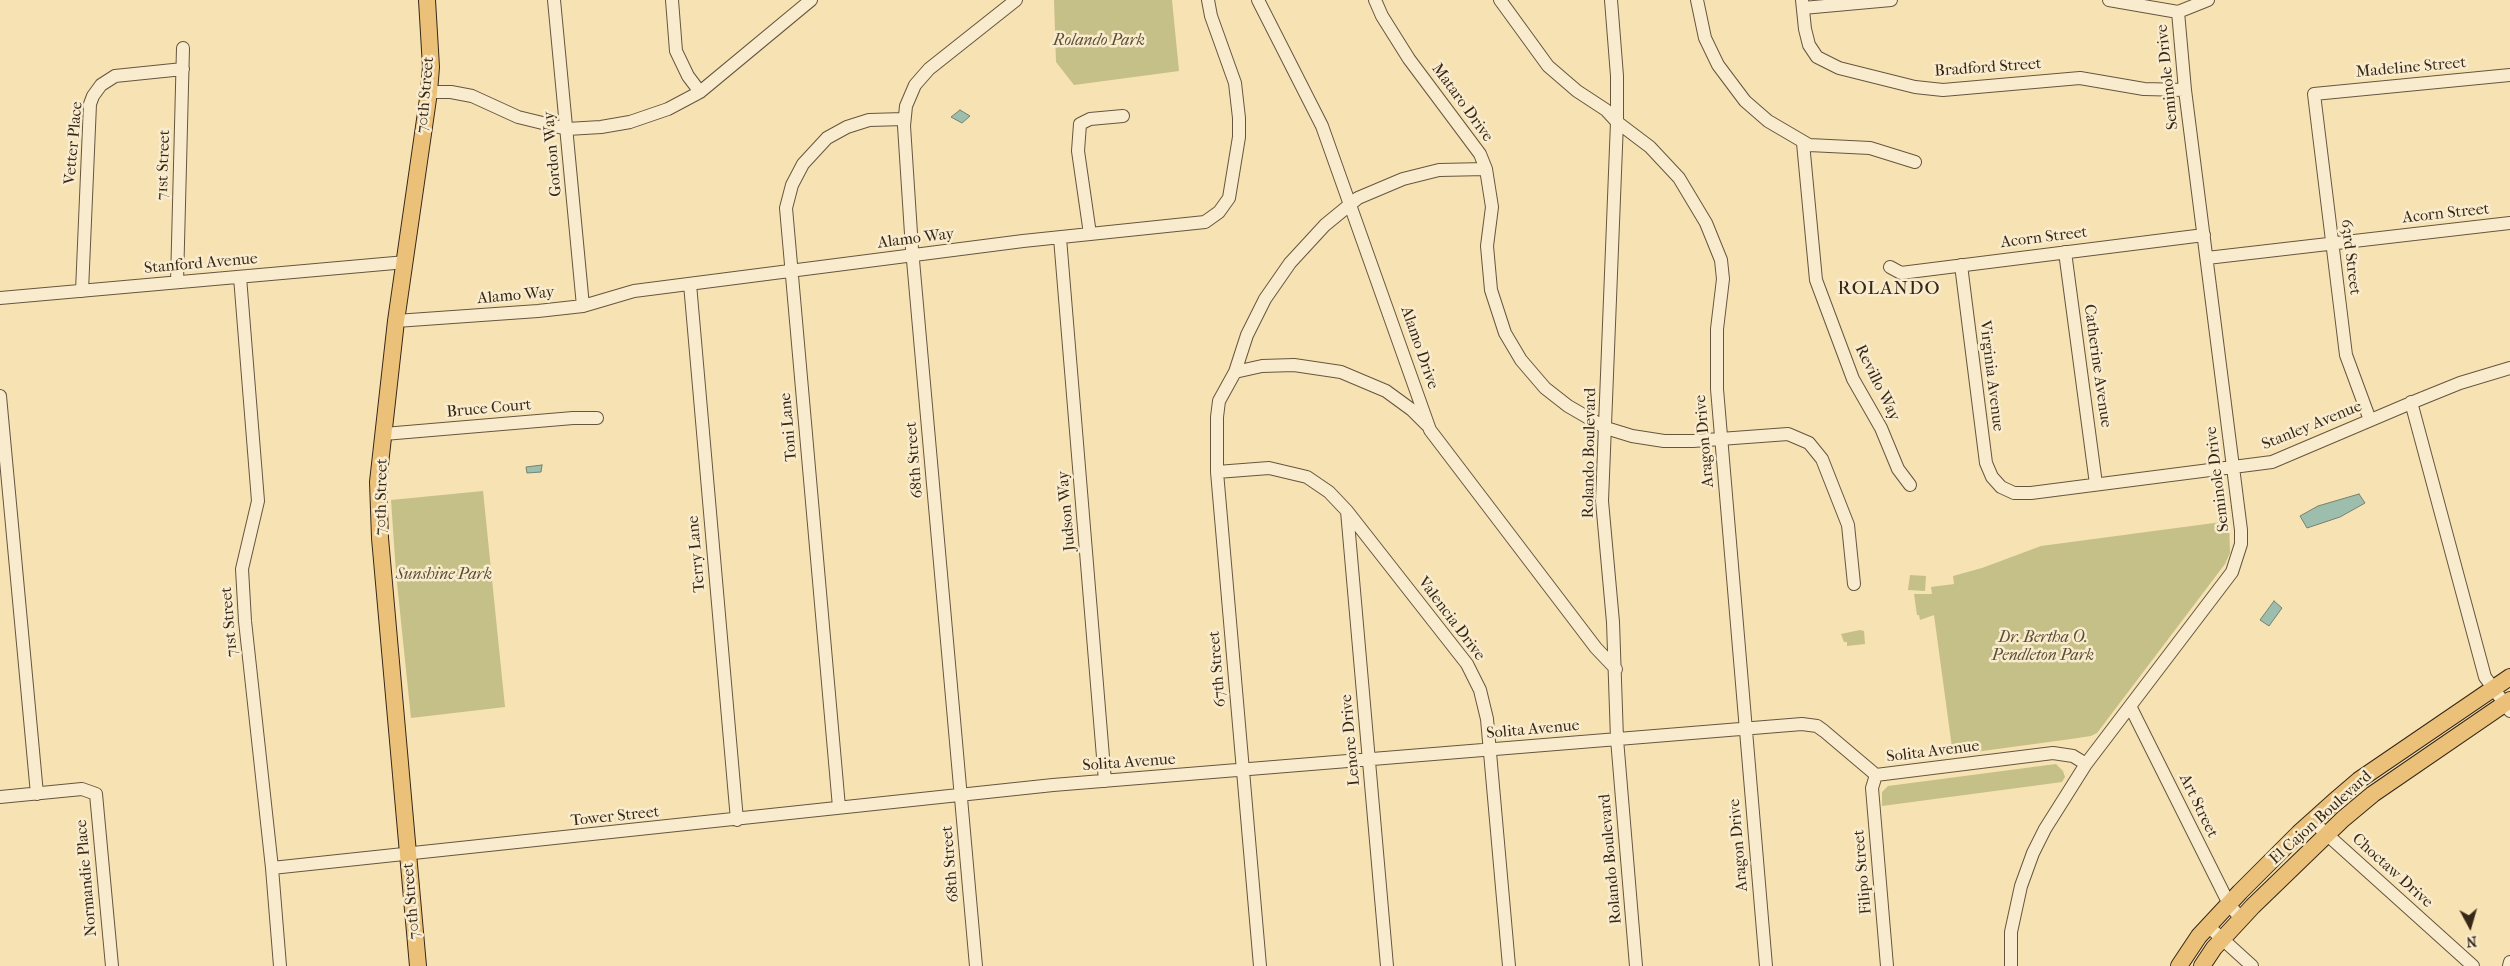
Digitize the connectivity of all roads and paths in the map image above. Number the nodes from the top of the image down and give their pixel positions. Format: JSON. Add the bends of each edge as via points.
{"nodes":[{"id":1,"x":427,"y":0,"type":"edge"},
{"id":2,"x":554,"y":0,"type":"edge"},
{"id":3,"x":672,"y":0,"type":"edge"},
{"id":4,"x":811,"y":0,"type":"edge"},
{"id":5,"x":1016,"y":0,"type":"edge"},
{"id":6,"x":1208,"y":0,"type":"edge"},
{"id":7,"x":1258,"y":0,"type":"edge"},
{"id":8,"x":1375,"y":0,"type":"edge"},
{"id":9,"x":1500,"y":0,"type":"edge"},
{"id":10,"x":1611,"y":0,"type":"edge"},
{"id":11,"x":1697,"y":0,"type":"edge"},
{"id":12,"x":1891,"y":0,"type":"edge"},
{"id":13,"x":2110,"y":0,"type":"edge"},
{"id":14,"x":2208,"y":0,"type":"edge"},
{"id":15,"x":1803,"y":4,"type":"edge"},
{"id":16,"x":2178,"y":12,"type":"junction"},
{"id":17,"x":182,"y":48,"type":"dead end"},
{"id":18,"x":183,"y":69,"type":"junction"},
{"id":19,"x":2510,"y":75,"type":"edge"},
{"id":20,"x":2185,"y":90,"type":"junction"},
{"id":21,"x":429,"y":92,"type":"junction"},
{"id":22,"x":700,"y":92,"type":"junction"},
{"id":23,"x":2314,"y":94,"type":"joint"},
{"id":24,"x":1124,"y":116,"type":"dead end"},
{"id":25,"x":904,"y":119,"type":"junction"},
{"id":26,"x":1617,"y":122,"type":"junction"},
{"id":27,"x":567,"y":129,"type":"junction"},
{"id":28,"x":1803,"y":143,"type":"junction"},
{"id":29,"x":1915,"y":162,"type":"dead end"},
{"id":30,"x":1486,"y":169,"type":"junction"},
{"id":31,"x":1351,"y":204,"type":"junction"},
{"id":32,"x":2510,"y":223,"type":"edge"},
{"id":33,"x":1090,"y":234,"type":"junction"},
{"id":34,"x":2204,"y":236,"type":"junction"},
{"id":35,"x":1060,"y":238,"type":"junction"},
{"id":36,"x":2332,"y":243,"type":"junction"},
{"id":37,"x":2065,"y":252,"type":"junction"},
{"id":38,"x":913,"y":256,"type":"junction"},
{"id":39,"x":2207,"y":258,"type":"junction"},
{"id":40,"x":406,"y":262,"type":"junction"},
{"id":41,"x":1960,"y":265,"type":"junction"},
{"id":42,"x":1890,"y":267,"type":"dead end"},
{"id":43,"x":792,"y":271,"type":"junction"},
{"id":44,"x":240,"y":277,"type":"junction"},
{"id":45,"x":177,"y":282,"type":"junction"},
{"id":46,"x":690,"y":284,"type":"junction"},
{"id":47,"x":82,"y":290,"type":"junction"},
{"id":48,"x":0,"y":298,"type":"edge"},
{"id":49,"x":583,"y":306,"type":"junction"},
{"id":50,"x":396,"y":321,"type":"junction"},
{"id":51,"x":2510,"y":368,"type":"edge"},
{"id":52,"x":1235,"y":372,"type":"junction"},
{"id":53,"x":0,"y":396,"type":"edge"},
{"id":54,"x":2411,"y":402,"type":"junction"},
{"id":55,"x":597,"y":418,"type":"dead end"},
{"id":56,"x":2370,"y":420,"type":"junction"},
{"id":57,"x":1606,"y":428,"type":"junction"},
{"id":58,"x":1430,"y":430,"type":"junction"},
{"id":59,"x":384,"y":434,"type":"junction"},
{"id":60,"x":1722,"y":439,"type":"junction"},
{"id":61,"x":2232,"y":466,"type":"junction"},
{"id":62,"x":1217,"y":472,"type":"junction"},
{"id":63,"x":2096,"y":484,"type":"junction"},
{"id":64,"x":1910,"y":485,"type":"dead end"},
{"id":65,"x":2001,"y":487,"type":"joint"},
{"id":66,"x":1347,"y":511,"type":"junction"},
{"id":67,"x":1854,"y":584,"type":"dead end"},
{"id":68,"x":1616,"y":669,"type":"junction"},
{"id":69,"x":2510,"y":677,"type":"edge"},
{"id":70,"x":2493,"y":689,"type":"junction"},
{"id":71,"x":2509,"y":705,"type":"edge"},
{"id":72,"x":2130,"y":706,"type":"junction"},
{"id":73,"x":1745,"y":728,"type":"junction"},
{"id":74,"x":1617,"y":739,"type":"junction"},
{"id":75,"x":1490,"y":750,"type":"junction"},
{"id":76,"x":1369,"y":760,"type":"junction"},
{"id":77,"x":2086,"y":764,"type":"junction"},
{"id":78,"x":1243,"y":770,"type":"junction"},
{"id":79,"x":1876,"y":776,"type":"junction"},
{"id":80,"x":1105,"y":781,"type":"junction"},
{"id":81,"x":38,"y":794,"type":"junction"},
{"id":82,"x":962,"y":794,"type":"junction"},
{"id":83,"x":0,"y":797,"type":"edge"},
{"id":84,"x":839,"y":807,"type":"junction"},
{"id":85,"x":737,"y":820,"type":"junction"},
{"id":86,"x":2312,"y":821,"type":"junction"},
{"id":87,"x":2326,"y":834,"type":"junction"},
{"id":88,"x":407,"y":854,"type":"junction"},
{"id":89,"x":272,"y":868,"type":"junction"},
{"id":90,"x":2229,"y":904,"type":"junction"},
{"id":91,"x":2241,"y":919,"type":"junction"},
{"id":92,"x":2208,"y":926,"type":"junction"},
{"id":93,"x":2222,"y":939,"type":"junction"},
{"id":94,"x":2510,"y":962,"type":"edge"},
{"id":95,"x":112,"y":966,"type":"edge"},
{"id":96,"x":280,"y":966,"type":"edge"},
{"id":97,"x":418,"y":966,"type":"edge"},
{"id":98,"x":976,"y":966,"type":"edge"},
{"id":99,"x":1260,"y":966,"type":"edge"},
{"id":100,"x":1387,"y":966,"type":"edge"},
{"id":101,"x":1509,"y":966,"type":"edge"},
{"id":102,"x":1636,"y":966,"type":"edge"},
{"id":103,"x":1766,"y":966,"type":"edge"},
{"id":104,"x":1887,"y":966,"type":"edge"},
{"id":105,"x":2012,"y":966,"type":"edge"},
{"id":106,"x":2178,"y":966,"type":"edge"},
{"id":107,"x":2202,"y":966,"type":"edge"},
{"id":108,"x":2252,"y":966,"type":"edge"},
{"id":109,"x":2472,"y":966,"type":"edge"},
{"id":110,"x":2509,"y":966,"type":"edge"}],
"edges":[{"from":1,"to":21,"type":"main road","name":"70th Street","via":[[431,67]]},
{"from":2,"to":27,"type":"street","name":"Gordon Way"},
{"from":3,"to":22,"type":"street","via":[[676,51]]},
{"from":4,"to":22,"type":"street"},
{"from":5,"to":25,"type":"street","name":"68th Street","via":[[929,69],[915,85]]},
{"from":6,"to":33,"type":"street","name":"Alamo Way","via":[[1235,84],[1239,118],[1229,198],[1219,212],[1205,222]]},
{"from":7,"to":31,"type":"street","name":"Alamo Drive","via":[[1322,126]]},
{"from":8,"to":30,"type":"street","name":"Mataro Drive","via":[[1409,59],[1480,154]]},
{"from":9,"to":26,"type":"street","name":"Aragon Drive","via":[[1548,66]]},
{"from":10,"to":26,"type":"street","name":"Rolando Boulevard"},
{"from":11,"to":28,"type":"street","via":[[1706,38],[1726,78],[1756,111]]},
{"from":12,"to":15,"type":"street"},
{"from":13,"to":16,"type":"street"},
{"from":14,"to":16,"type":"street"},
{"from":15,"to":20,"type":"street","name":"Bradford Street","via":[[1809,45],[1817,57],[1839,68],[1915,87],[1943,90],[2080,78],[2144,89]]},
{"from":16,"to":20,"type":"street","name":"Seminole Drive"},
{"from":17,"to":18,"type":"street","name":"71st Street"},
{"from":18,"to":45,"type":"street","name":"71st Street"},
{"from":18,"to":47,"type":"street","name":"Vetter Place","via":[[116,76],[93,96],[90,104]]},
{"from":19,"to":23,"type":"street","name":"Madeline Street"},
{"from":20,"to":34,"type":"street","name":"Seminole Drive"},
{"from":21,"to":27,"type":"street","via":[[472,96],[518,117]]},
{"from":21,"to":40,"type":"main road","name":"70th Street"},
{"from":22,"to":27,"type":"street","via":[[668,109],[630,122]]},
{"from":23,"to":36,"type":"street","name":"63rd Street"},
{"from":24,"to":33,"type":"street","via":[[1090,119],[1080,124],[1078,151]]},
{"from":25,"to":38,"type":"street","name":"68th Street"},
{"from":25,"to":43,"type":"street","name":"Toni Lane","via":[[869,120],[847,127],[818,146],[803,164],[792,185],[786,208]]},
{"from":26,"to":57,"type":"street","name":"Rolando Boulevard"},
{"from":26,"to":60,"type":"street","name":"Aragon Drive","via":[[1650,147],[1679,178],[1706,223],[1721,260],[1723,279],[1717,329],[1717,389]]},
{"from":27,"to":49,"type":"street","name":"Gordon Way"},
{"from":28,"to":29,"type":"street","via":[[1822,147],[1870,148]]},
{"from":28,"to":64,"type":"street","name":"Revillo Way","via":[[1816,280],[1853,379],[1881,428],[1898,469]]},
{"from":30,"to":31,"type":"street","name":"67th Street","via":[[1419,174],[1388,184]]},
{"from":30,"to":57,"type":"street","name":"Mataro Drive","via":[[1492,207],[1487,246],[1488,275],[1505,333],[1521,360],[1545,388]]},
{"from":31,"to":52,"type":"street","name":"67th Street","via":[[1312,238],[1276,282],[1253,323]]},
{"from":31,"to":58,"type":"street","name":"Alamo Drive"},
{"from":32,"to":36,"type":"street","name":"Acorn Street"},
{"from":33,"to":35,"type":"street","name":"Alamo Way"},
{"from":34,"to":37,"type":"street","name":"Acorn Street"},
{"from":34,"to":39,"type":"street","name":"Seminole Drive"},
{"from":35,"to":38,"type":"street","name":"Alamo Way"},
{"from":35,"to":80,"type":"street","name":"Judson Way"},
{"from":36,"to":39,"type":"street","name":"Acorn Street"},
{"from":36,"to":56,"type":"street","name":"63rd Street","via":[[2346,355]]},
{"from":37,"to":41,"type":"street","name":"Acorn Street"},
{"from":37,"to":63,"type":"street","name":"Catherine Avenue"},
{"from":38,"to":43,"type":"street","name":"Alamo Way"},
{"from":38,"to":82,"type":"street","name":"68th Street"},
{"from":39,"to":61,"type":"street","name":"Seminole Drive"},
{"from":40,"to":44,"type":"street","name":"Stanford Avenue"},
{"from":40,"to":50,"type":"main road","name":"70th Street"},
{"from":41,"to":42,"type":"street","name":"Acorn Street","via":[[1901,273]]},
{"from":41,"to":65,"type":"street","name":"Virginia Avenue","via":[[1986,463]]},
{"from":43,"to":46,"type":"street","name":"Alamo Way"},
{"from":43,"to":84,"type":"street","name":"Toni Lane"},
{"from":44,"to":45,"type":"street","name":"Stanford Avenue"},
{"from":44,"to":89,"type":"street","name":"71st Street","via":[[258,501],[242,569]]},
{"from":45,"to":47,"type":"street","name":"Stanford Avenue"},
{"from":46,"to":49,"type":"street","name":"Alamo Way","via":[[634,292]]},
{"from":46,"to":85,"type":"street","name":"Terry Lane"},
{"from":47,"to":48,"type":"street","name":"Stanford Avenue"},
{"from":49,"to":50,"type":"street","name":"Alamo Way"},
{"from":50,"to":59,"type":"main road","name":"70th Street"},
{"from":51,"to":54,"type":"street","name":"Stanley Avenue"},
{"from":52,"to":58,"type":"street","via":[[1294,364],[1341,372],[1386,391],[1412,410]]},
{"from":52,"to":62,"type":"street","name":"67th Street","via":[[1219,401]]},
{"from":53,"to":81,"type":"street"},
{"from":54,"to":56,"type":"street","name":"Stanley Avenue"},
{"from":54,"to":70,"type":"street","via":[[2485,677]]},
{"from":55,"to":59,"type":"street","name":"Bruce Court"},
{"from":56,"to":61,"type":"street","name":"Stanley Avenue","via":[[2272,462]]},
{"from":57,"to":60,"type":"street","name":"Mataro Drive","via":[[1664,441]]},
{"from":57,"to":68,"type":"street","name":"Rolando Boulevard","via":[[1602,501]]},
{"from":58,"to":68,"type":"street","name":"Alamo Drive","via":[[1596,648]]},
{"from":59,"to":88,"type":"main road","name":"70th Street","via":[[378,482],[380,538]]},
{"from":60,"to":67,"type":"street","name":"Mataro Drive","via":[[1788,434],[1803,439],[1814,448],[1829,475],[1848,525]]},
{"from":60,"to":73,"type":"street","name":"Aragon Drive"},
{"from":61,"to":63,"type":"street","name":"Stanley Avenue"},
{"from":61,"to":72,"type":"street","name":"Seminole Drive","via":[[2241,530],[2241,544],[2232,572]]},
{"from":62,"to":66,"type":"street","name":"Valencia Drive","via":[[1269,468],[1307,477],[1329,492]]},
{"from":62,"to":78,"type":"street","name":"67th Street"},
{"from":63,"to":65,"type":"street","name":"Stanley Avenue","via":[[2026,494]]},
{"from":66,"to":75,"type":"street","name":"Valencia Drive","via":[[1467,664],[1480,690]]},
{"from":66,"to":76,"type":"street","name":"Lenore Drive"},
{"from":68,"to":74,"type":"street","name":"Rolando Boulevard"},
{"from":69,"to":70,"type":"main road","name":"El Cajon Boulevard"},
{"from":70,"to":71,"type":"street"},
{"from":70,"to":86,"type":"main road","name":"El Cajon Boulevard","via":[[2359,780]]},
{"from":71,"to":87,"type":"main road","name":"El Cajon Boulevard","via":[[2373,794]]},
{"from":72,"to":77,"type":"street","name":"Seminole Drive"},
{"from":72,"to":90,"type":"street","name":"Art Street"},
{"from":73,"to":74,"type":"street","name":"Solita Avenue"},
{"from":73,"to":79,"type":"street","name":"Solita Avenue","via":[[1817,726]]},
{"from":73,"to":103,"type":"street","name":"Aragon Drive"},
{"from":74,"to":75,"type":"street","name":"Solita Avenue"},
{"from":74,"to":102,"type":"street","name":"Rolando Boulevard"},
{"from":75,"to":76,"type":"street","name":"Solita Avenue"},
{"from":75,"to":101,"type":"street","name":"Valencia Drive"},
{"from":76,"to":78,"type":"street","name":"Solita Avenue"},
{"from":76,"to":100,"type":"street","name":"Lenore Drive"},
{"from":77,"to":79,"type":"street","name":"Solita Avenue","via":[[2073,756],[2053,753]]},
{"from":77,"to":105,"type":"street","name":"Seminole Drive","via":[[2033,853],[2022,881],[2011,932]]},
{"from":78,"to":80,"type":"street","name":"Solita Avenue"},
{"from":78,"to":99,"type":"street","name":"67th Street"},
{"from":79,"to":104,"type":"street","name":"Filipo Street","via":[[1872,788]]},
{"from":80,"to":82,"type":"street","name":"Solita Avenue"},
{"from":81,"to":83,"type":"street"},
{"from":81,"to":95,"type":"street","name":"Normandie Place","via":[[82,790],[96,794]]},
{"from":82,"to":84,"type":"street","name":"Tower Street"},
{"from":82,"to":98,"type":"street","name":"68th Street"},
{"from":84,"to":85,"type":"street","name":"Tower Street"},
{"from":85,"to":88,"type":"street","name":"Tower Street"},
{"from":86,"to":87,"type":"street","name":"Choctaw Drive"},
{"from":86,"to":90,"type":"main road","name":"El Cajon Boulevard"},
{"from":87,"to":91,"type":"main road","name":"El Cajon Boulevard"},
{"from":87,"to":109,"type":"street","name":"Choctaw Drive"},
{"from":88,"to":89,"type":"street","name":"Tower Street"},
{"from":88,"to":97,"type":"main road","name":"70th Street"},
{"from":89,"to":96,"type":"street","name":"71st Street"},
{"from":90,"to":91,"type":"street","name":"Art Street"},
{"from":90,"to":92,"type":"main road","name":"El Cajon Boulevard"},
{"from":91,"to":93,"type":"main road","name":"El Cajon Boulevard"},
{"from":92,"to":93,"type":"street"},
{"from":92,"to":106,"type":"main road","name":"El Cajon Boulevard"},
{"from":93,"to":107,"type":"main road","name":"El Cajon Boulevard"},
{"from":93,"to":108,"type":"street"},
{"from":94,"to":110,"type":"street"}]}
